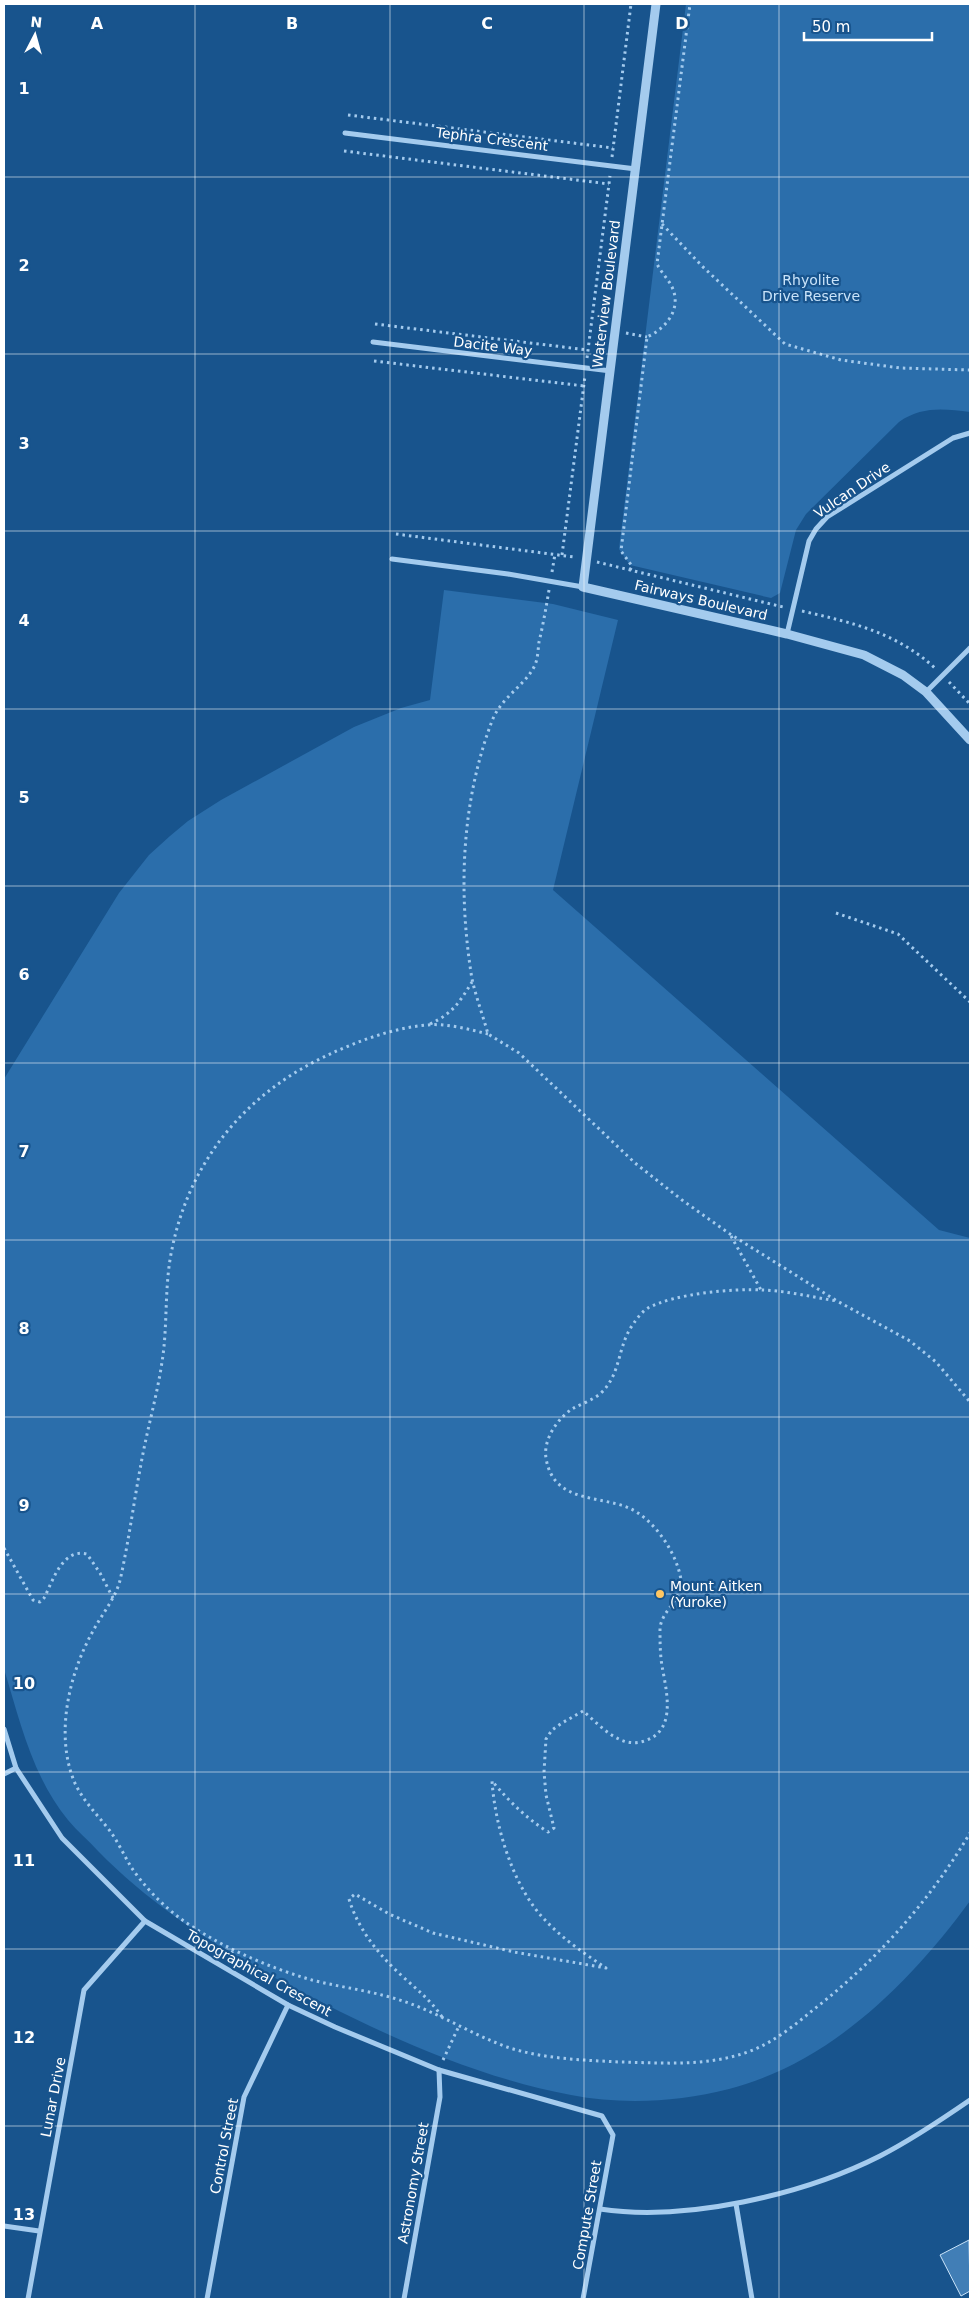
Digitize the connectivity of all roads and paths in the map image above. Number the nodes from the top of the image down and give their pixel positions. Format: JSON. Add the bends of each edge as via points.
{"nodes":[{"id":1,"x":631,"y":4,"type":"edge"},
{"id":2,"x":656,"y":4,"type":"edge"},
{"id":3,"x":690,"y":4,"type":"edge"},
{"id":4,"x":348,"y":115,"type":"dead end"},
{"id":5,"x":345,"y":133,"type":"dead end"},
{"id":6,"x":613,"y":148,"type":"junction"},
{"id":7,"x":344,"y":151,"type":"dead end"},
{"id":8,"x":612,"y":166,"type":"junction"},
{"id":9,"x":636,"y":169,"type":"junction"},
{"id":10,"x":609,"y":184,"type":"junction"},
{"id":11,"x":662,"y":223,"type":"junction"},
{"id":12,"x":375,"y":324,"type":"dead end"},
{"id":13,"x":615,"y":332,"type":"junction"},
{"id":14,"x":648,"y":336,"type":"junction"},
{"id":15,"x":373,"y":342,"type":"dead end"},
{"id":16,"x":588,"y":350,"type":"junction"},
{"id":17,"x":374,"y":361,"type":"dead end"},
{"id":18,"x":586,"y":368,"type":"junction"},
{"id":19,"x":970,"y":370,"type":"edge"},
{"id":20,"x":610,"y":371,"type":"junction"},
{"id":21,"x":584,"y":386,"type":"junction"},
{"id":22,"x":970,"y":433,"type":"edge"},
{"id":23,"x":396,"y":534,"type":"dead end"},
{"id":24,"x":562,"y":555,"type":"junction"},
{"id":25,"x":392,"y":559,"type":"dead end"},
{"id":26,"x":587,"y":560,"type":"junction"},
{"id":27,"x":630,"y":570,"type":"dead end"},
{"id":28,"x":584,"y":588,"type":"junction"},
{"id":29,"x":546,"y":606,"type":"dead end"},
{"id":30,"x":787,"y":634,"type":"junction"},
{"id":31,"x":970,"y":648,"type":"edge"},
{"id":32,"x":926,"y":692,"type":"junction"},
{"id":33,"x":970,"y":740,"type":"edge"},
{"id":34,"x":836,"y":913,"type":"dead end"},
{"id":35,"x":473,"y":981,"type":"junction"},
{"id":36,"x":970,"y":1002,"type":"edge"},
{"id":37,"x":429,"y":1024,"type":"junction"},
{"id":38,"x":488,"y":1034,"type":"junction"},
{"id":39,"x":730,"y":1234,"type":"junction"},
{"id":40,"x":761,"y":1290,"type":"junction"},
{"id":41,"x":837,"y":1301,"type":"junction"},
{"id":42,"x":970,"y":1402,"type":"edge"},
{"id":43,"x":4,"y":1548,"type":"edge"},
{"id":44,"x":113,"y":1599,"type":"junction"},
{"id":45,"x":4,"y":1729,"type":"edge"},
{"id":46,"x":16,"y":1768,"type":"junction"},
{"id":47,"x":4,"y":1774,"type":"edge"},
{"id":48,"x":970,"y":1833,"type":"edge"},
{"id":49,"x":145,"y":1921,"type":"junction"},
{"id":50,"x":288,"y":2005,"type":"junction"},
{"id":51,"x":442,"y":2017,"type":"junction"},
{"id":52,"x":459,"y":2026,"type":"junction"},
{"id":53,"x":439,"y":2070,"type":"junction"},
{"id":54,"x":970,"y":2100,"type":"edge"},
{"id":55,"x":613,"y":2135,"type":"joint"},
{"id":56,"x":736,"y":2204,"type":"junction"},
{"id":57,"x":600,"y":2209,"type":"junction"},
{"id":58,"x":4,"y":2226,"type":"edge"},
{"id":59,"x":39,"y":2231,"type":"junction"},
{"id":60,"x":28,"y":2299,"type":"edge"},
{"id":61,"x":207,"y":2299,"type":"edge"},
{"id":62,"x":404,"y":2299,"type":"edge"},
{"id":63,"x":582,"y":2299,"type":"edge"},
{"id":64,"x":752,"y":2299,"type":"edge"}],
"edges":[{"from":1,"to":6,"type":"path"},
{"from":2,"to":9,"type":"street","name":"Waterview Boulevard"},
{"from":3,"to":11,"type":"path"},
{"from":4,"to":6,"type":"path"},
{"from":5,"to":8,"type":"street","name":"Tephra Crescent"},
{"from":6,"to":8,"type":"path"},
{"from":7,"to":10,"type":"path"},
{"from":8,"to":9,"type":"street","name":"Tephra Crescent"},
{"from":8,"to":10,"type":"path"},
{"from":9,"to":13,"type":"street","name":"Waterview Boulevard"},
{"from":10,"to":16,"type":"path"},
{"from":11,"to":14,"type":"path","via":[[657,264],[675,296],[673,311],[660,331]]},
{"from":11,"to":19,"type":"path","via":[[702,266],[785,344],[841,360],[900,368]]},
{"from":12,"to":16,"type":"path"},
{"from":13,"to":14,"type":"path"},
{"from":13,"to":20,"type":"street","name":"Waterview Boulevard"},
{"from":14,"to":27,"type":"path","via":[[621,551],[632,566]]},
{"from":15,"to":18,"type":"street","name":"Dacite Way"},
{"from":16,"to":18,"type":"path"},
{"from":17,"to":21,"type":"path"},
{"from":18,"to":20,"type":"street","name":"Dacite Way"},
{"from":18,"to":21,"type":"path"},
{"from":20,"to":26,"type":"street","name":"Waterview Boulevard"},
{"from":21,"to":24,"type":"path"},
{"from":22,"to":30,"type":"street","name":"Vulcan Drive","via":[[953,438],[827,517],[816,529],[809,541]]},
{"from":23,"to":24,"type":"path"},
{"from":24,"to":26,"type":"path"},
{"from":25,"to":28,"type":"street","name":"Fairways Boulevard"},
{"from":26,"to":28,"type":"street","name":"Waterview Boulevard"},
{"from":28,"to":30,"type":"street","name":"Fairways Boulevard"},
{"from":29,"to":35,"type":"path","via":[[535,664],[526,678],[504,699],[492,720],[473,788],[465,838],[464,875],[464,910]]},
{"from":30,"to":32,"type":"street","name":"Fairways Boulevard","via":[[883,662]]},
{"from":31,"to":32,"type":"street"},
{"from":32,"to":33,"type":"street","name":"Fairways Boulevard"},
{"from":34,"to":36,"type":"path","via":[[898,934]]},
{"from":35,"to":37,"type":"path","via":[[458,1006]]},
{"from":35,"to":38,"type":"path"},
{"from":37,"to":38,"type":"path"},
{"from":37,"to":44,"type":"path","via":[[384,1034],[315,1061],[262,1096],[242,1114],[200,1169],[172,1247],[162,1364],[120,1584]]},
{"from":38,"to":39,"type":"path","via":[[519,1053],[635,1163]]},
{"from":39,"to":40,"type":"path"},
{"from":39,"to":41,"type":"path"},
{"from":40,"to":41,"type":"path"},
{"from":40,"to":51,"type":"path","via":[[695,1295],[646,1308],[624,1336],[616,1370],[608,1386],[564,1416],[549,1438],[546,1449],[548,1465],[562,1487],[583,1498],[629,1508],[645,1518],[668,1546],[676,1563],[681,1582],[678,1596],[665,1612],[660,1626],[660,1648],[667,1687],[665,1720],[659,1732],[640,1743],[625,1742],[611,1736],[583,1711],[552,1730],[546,1739],[544,1772],[554,1828],[548,1832],[530,1821],[492,1781],[498,1825],[509,1859],[530,1899],[545,1921],[606,1968],[459,1940],[413,1926],[355,1894],[349,1899],[370,1941],[389,1964],[432,2002]]},
{"from":41,"to":42,"type":"path","via":[[910,1341],[936,1362]]},
{"from":43,"to":44,"type":"path","via":[[33,1600],[40,1602],[44,1598],[64,1560],[79,1552],[87,1554]]},
{"from":44,"to":51,"type":"path","via":[[94,1628],[76,1670],[66,1715],[68,1757],[78,1789],[144,1884],[177,1916],[199,1931],[280,1970],[399,1999]]},
{"from":45,"to":46,"type":"street","name":"Topographical Crescent"},
{"from":46,"to":47,"type":"street"},
{"from":46,"to":49,"type":"street","name":"Topographical Crescent","via":[[62,1838]]},
{"from":48,"to":52,"type":"path","via":[[925,1901],[894,1936],[829,1998],[759,2048],[714,2061],[675,2064],[588,2060],[529,2053]]},
{"from":49,"to":50,"type":"street","name":"Topographical Crescent"},
{"from":49,"to":59,"type":"street","name":"Lunar Drive","via":[[84,1990]]},
{"from":50,"to":53,"type":"street","name":"Topographical Crescent"},
{"from":50,"to":61,"type":"street","name":"Control Street","via":[[244,2097]]},
{"from":51,"to":52,"type":"path"},
{"from":52,"to":53,"type":"path"},
{"from":53,"to":55,"type":"street","name":"Topographical Crescent","via":[[602,2116]]},
{"from":53,"to":62,"type":"street","name":"Astronomy Street","via":[[440,2097]]},
{"from":54,"to":56,"type":"street","via":[[879,2156],[828,2177]]},
{"from":55,"to":57,"type":"street","name":"Compute Street"},
{"from":56,"to":57,"type":"street","via":[[656,2213]]},
{"from":56,"to":64,"type":"street"},
{"from":57,"to":63,"type":"street","name":"Compute Street"},
{"from":58,"to":59,"type":"street"},
{"from":59,"to":60,"type":"street","name":"Lunar Drive"}]}
